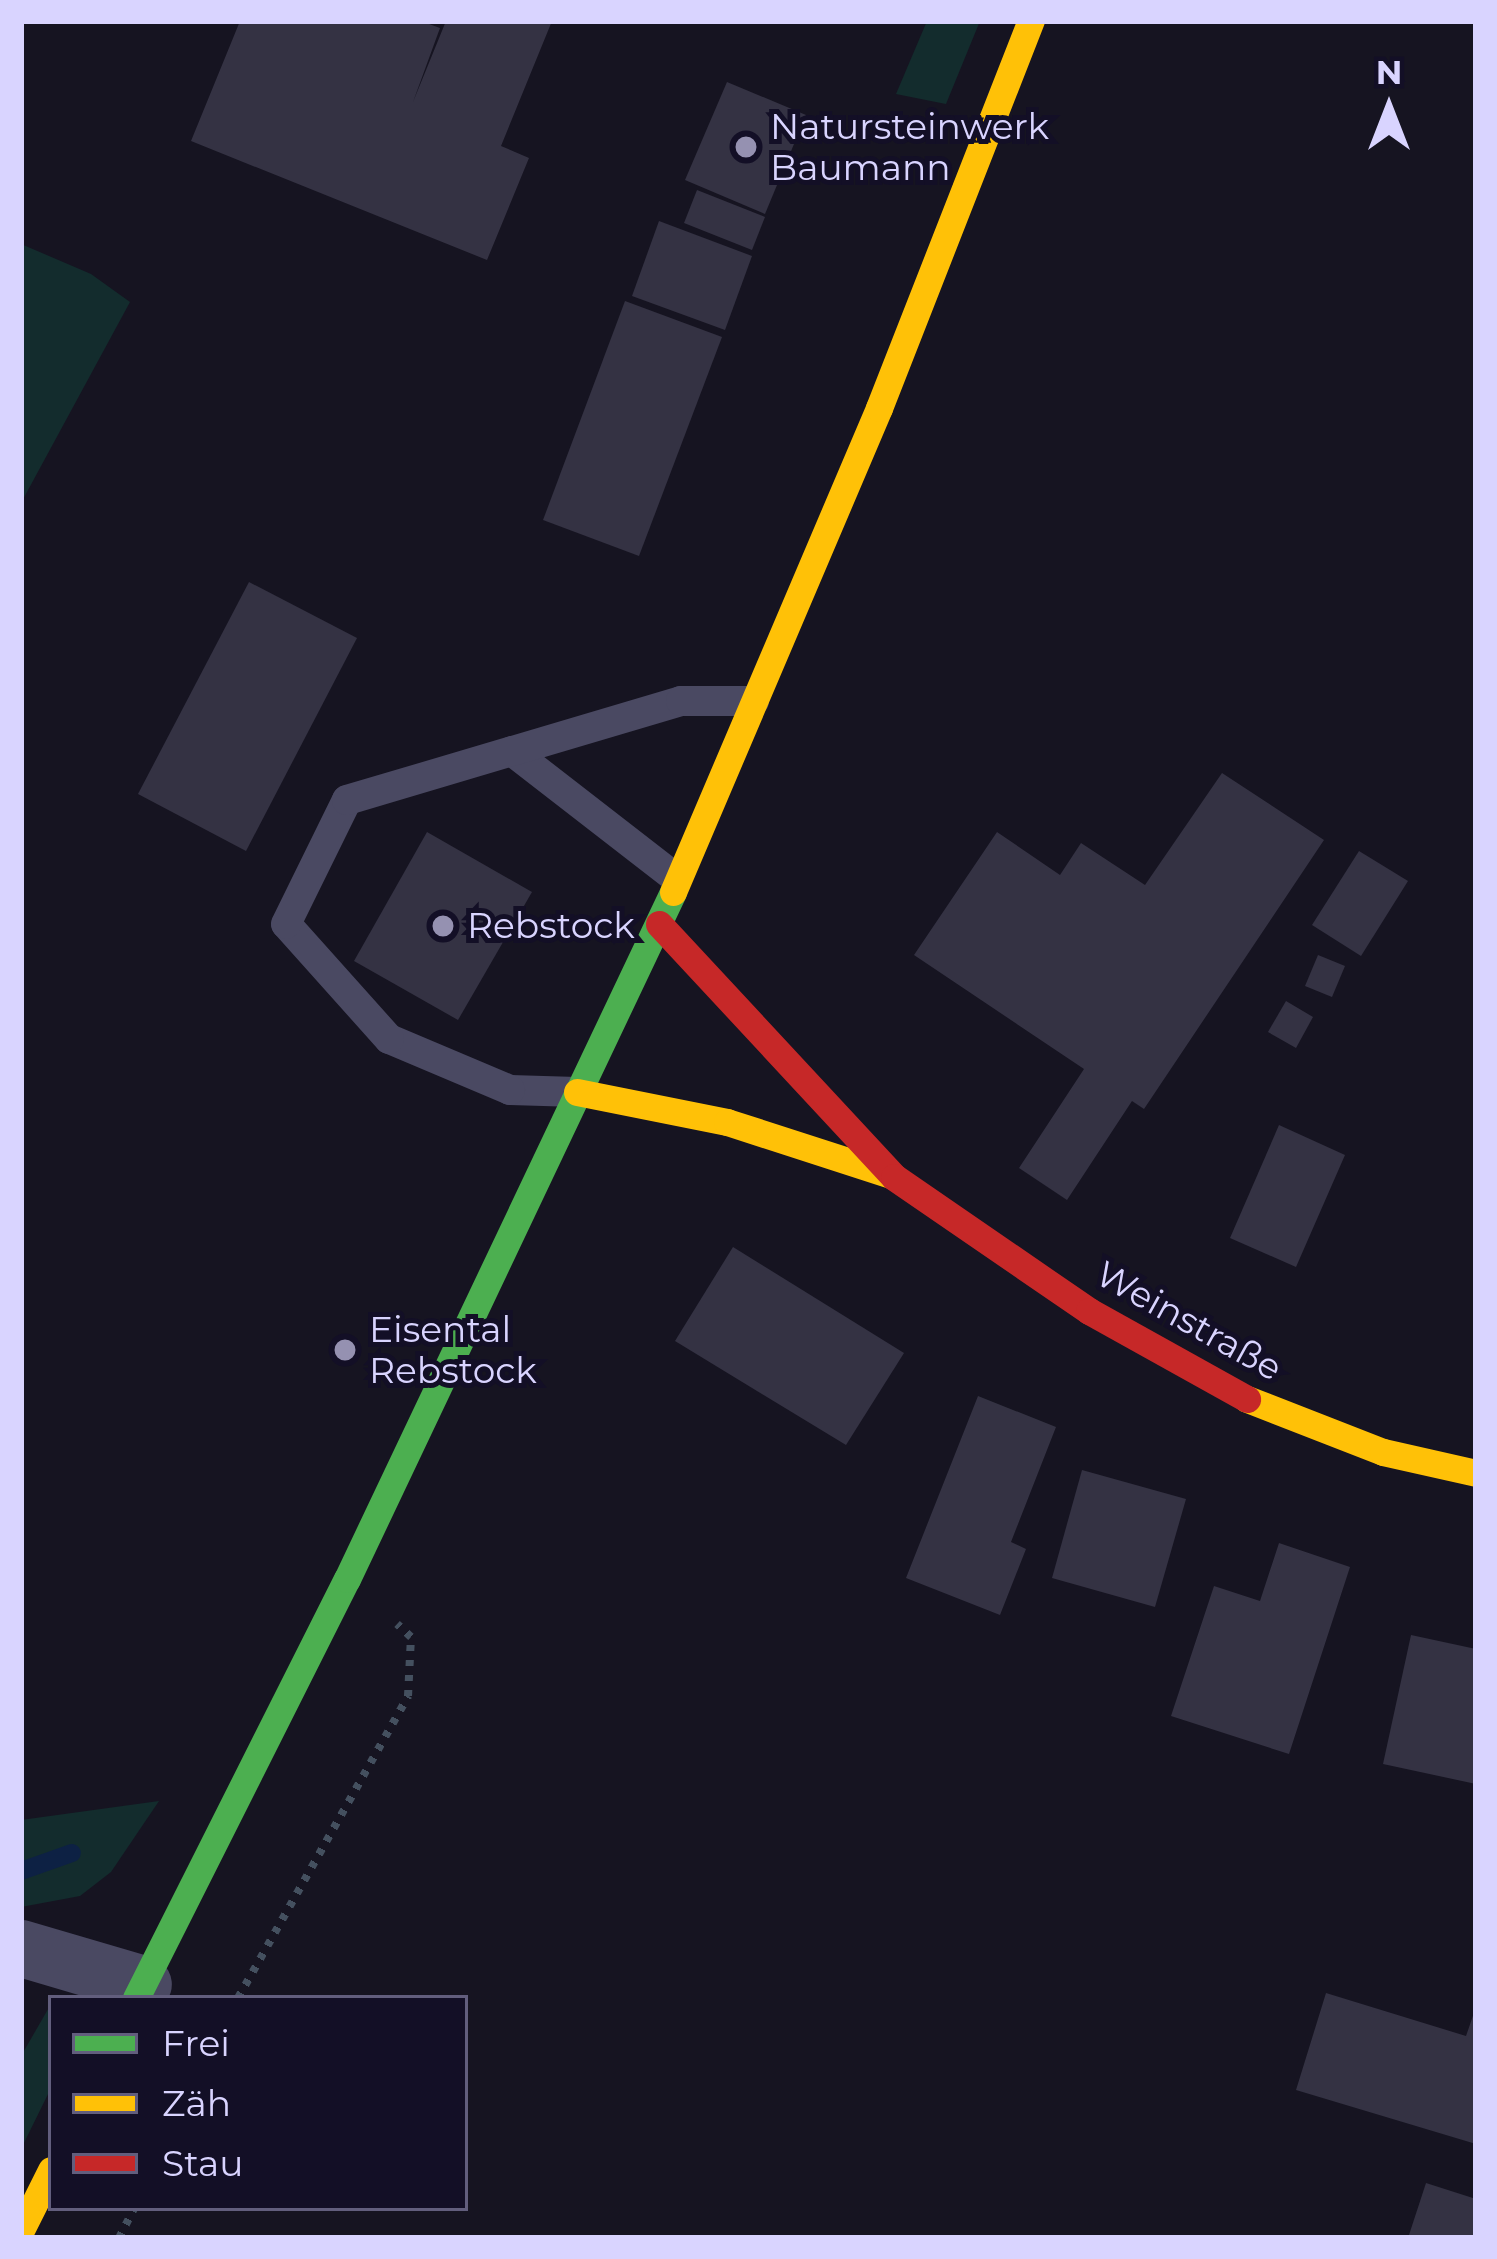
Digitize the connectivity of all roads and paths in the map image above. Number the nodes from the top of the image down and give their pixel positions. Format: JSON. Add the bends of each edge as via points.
{"nodes":[{"id":1,"x":1031,"y":21,"type":"edge"},
{"id":2,"x":754,"y":701,"type":"junction"},
{"id":3,"x":512,"y":751,"type":"junction"},
{"id":4,"x":676,"y":878,"type":"junction"},
{"id":5,"x":659,"y":924,"type":"junction"},
{"id":6,"x":577,"y":1093,"type":"junction"},
{"id":7,"x":894,"y":1177,"type":"junction"},
{"id":8,"x":1476,"y":1473,"type":"edge"},
{"id":9,"x":347,"y":1580,"type":"junction"},
{"id":10,"x":21,"y":1948,"type":"edge"},
{"id":11,"x":140,"y":1991,"type":"edge"},
{"id":12,"x":240,"y":1995,"type":"edge"},
{"id":13,"x":48,"y":2176,"type":"edge"},
{"id":14,"x":132,"y":2211,"type":"edge"},
{"id":15,"x":21,"y":2230,"type":"edge"},
{"id":16,"x":119,"y":2238,"type":"edge"}],
"edges":[{"from":1,"to":2,"type":"main road"},
{"from":2,"to":3,"type":"lane","via":[[681,701]]},
{"from":2,"to":4,"type":"main road"},
{"from":3,"to":4,"type":"lane"},
{"from":3,"to":6,"type":"lane","via":[[347,800],[286,924],[389,1039],[510,1090]]},
{"from":4,"to":5,"type":"main road"},
{"from":5,"to":6,"type":"main road"},
{"from":5,"to":7,"type":"main road","name":"Weinstraße"},
{"from":6,"to":7,"type":"main road","name":"Weinstraße","via":[[727,1122]]},
{"from":6,"to":9,"type":"main road"},
{"from":7,"to":8,"type":"main road","name":"Weinstraße","via":[[1090,1311],[1239,1396],[1382,1452]]},
{"from":9,"to":11,"type":"main road"},
{"from":9,"to":12,"type":"path","via":[[411,1637],[408,1696]]},
{"from":10,"to":11,"type":"street"},
{"from":13,"to":15,"type":"main road"},
{"from":14,"to":16,"type":"path"}]}
